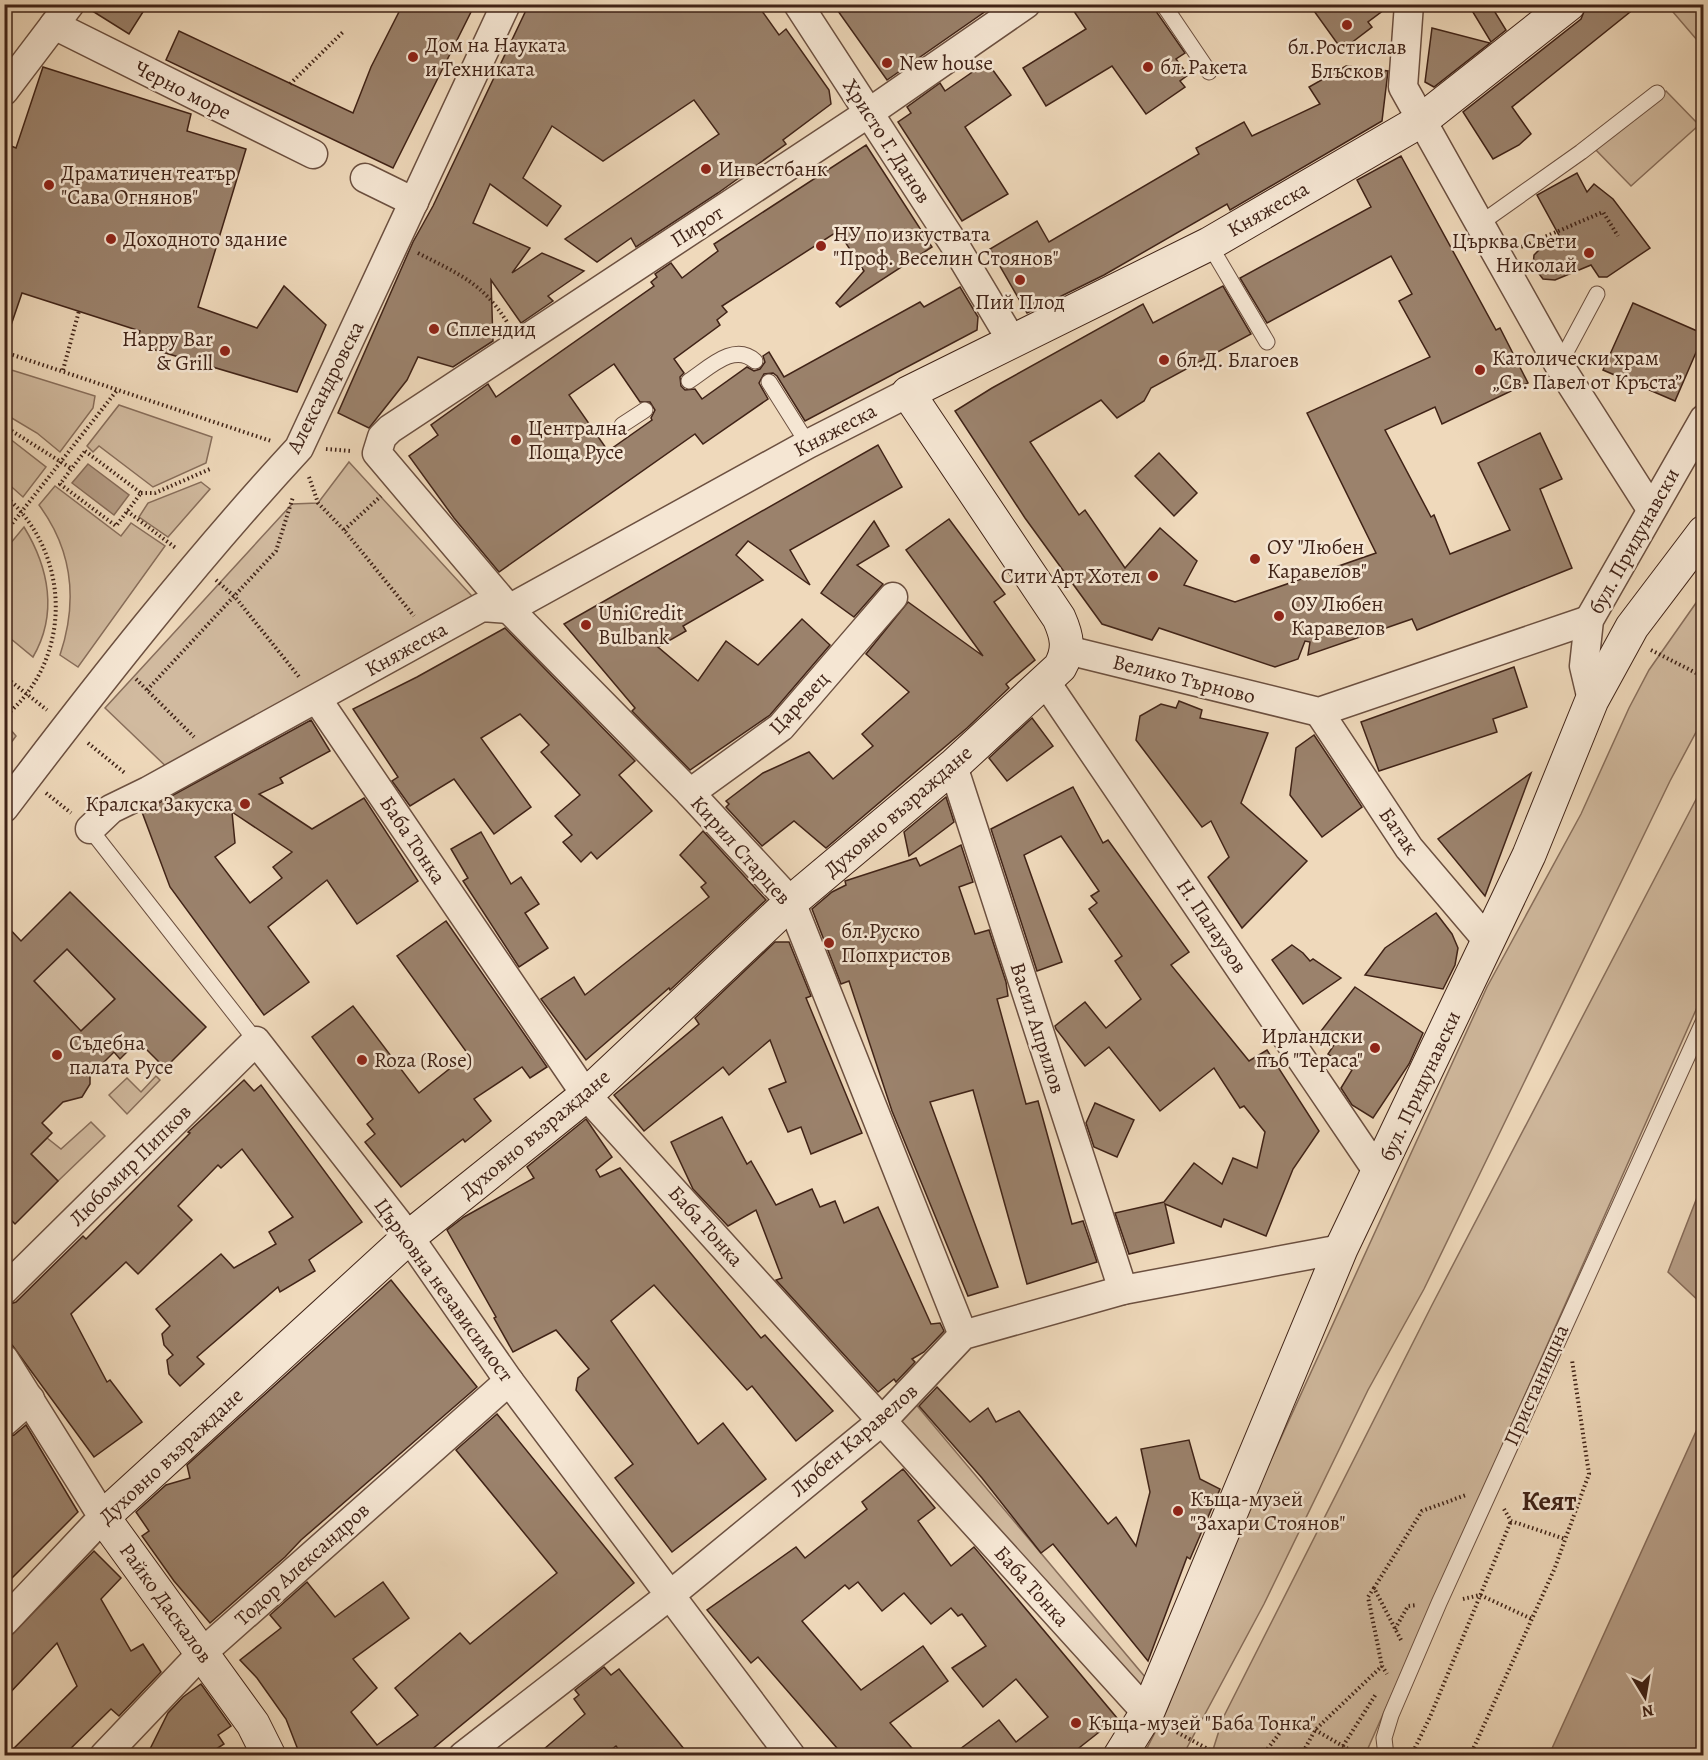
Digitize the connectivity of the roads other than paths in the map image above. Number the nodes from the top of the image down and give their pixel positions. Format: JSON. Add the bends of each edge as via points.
{"nodes":[{"id":1,"x":506,"y":4,"type":"edge"},
{"id":2,"x":798,"y":4,"type":"edge"},
{"id":3,"x":1026,"y":4,"type":"edge"},
{"id":4,"x":1163,"y":4,"type":"edge"},
{"id":5,"x":1409,"y":4,"type":"edge"},
{"id":6,"x":1569,"y":4,"type":"edge"},
{"id":7,"x":62,"y":15,"type":"edge"},
{"id":8,"x":1209,"y":72,"type":"dead end"},
{"id":9,"x":7,"y":83,"type":"edge"},
{"id":10,"x":1657,"y":93,"type":"dead end"},
{"id":11,"x":870,"y":112,"type":"junction"},
{"id":12,"x":1422,"y":120,"type":"junction"},
{"id":13,"x":313,"y":154,"type":"dead end"},
{"id":14,"x":365,"y":178,"type":"dead end"},
{"id":15,"x":414,"y":202,"type":"junction"},
{"id":16,"x":1478,"y":225,"type":"junction"},
{"id":17,"x":1209,"y":244,"type":"junction"},
{"id":18,"x":1597,"y":294,"type":"dead end"},
{"id":19,"x":1012,"y":341,"type":"junction"},
{"id":20,"x":1267,"y":342,"type":"dead end"},
{"id":21,"x":755,"y":361,"type":"dead end"},
{"id":22,"x":1559,"y":365,"type":"junction"},
{"id":23,"x":689,"y":381,"type":"dead end"},
{"id":24,"x":769,"y":382,"type":"dead end"},
{"id":25,"x":908,"y":393,"type":"junction"},
{"id":26,"x":645,"y":410,"type":"dead end"},
{"id":27,"x":1704,"y":419,"type":"edge"},
{"id":28,"x":622,"y":425,"type":"dead end"},
{"id":29,"x":808,"y":444,"type":"junction"},
{"id":30,"x":376,"y":453,"type":"joint"},
{"id":31,"x":1651,"y":508,"type":"junction"},
{"id":32,"x":1704,"y":532,"type":"edge"},
{"id":33,"x":893,"y":597,"type":"dead end"},
{"id":34,"x":510,"y":609,"type":"junction"},
{"id":35,"x":1589,"y":620,"type":"junction"},
{"id":36,"x":1067,"y":650,"type":"junction"},
{"id":37,"x":1045,"y":681,"type":"junction"},
{"id":38,"x":1592,"y":700,"type":"junction"},
{"id":39,"x":322,"y":707,"type":"junction"},
{"id":40,"x":1319,"y":712,"type":"junction"},
{"id":41,"x":953,"y":766,"type":"junction"},
{"id":42,"x":690,"y":793,"type":"junction"},
{"id":43,"x":4,"y":808,"type":"edge"},
{"id":44,"x":90,"y":829,"type":"joint"},
{"id":45,"x":792,"y":902,"type":"junction"},
{"id":46,"x":1488,"y":942,"type":"junction"},
{"id":47,"x":1704,"y":1020,"type":"edge"},
{"id":48,"x":256,"y":1041,"type":"junction"},
{"id":49,"x":586,"y":1095,"type":"junction"},
{"id":50,"x":1378,"y":1172,"type":"junction"},
{"id":51,"x":409,"y":1238,"type":"junction"},
{"id":52,"x":1341,"y":1249,"type":"junction"},
{"id":53,"x":4,"y":1290,"type":"edge"},
{"id":54,"x":1123,"y":1290,"type":"junction"},
{"id":55,"x":963,"y":1335,"type":"junction"},
{"id":56,"x":4,"y":1359,"type":"edge"},
{"id":57,"x":508,"y":1381,"type":"junction"},
{"id":58,"x":30,"y":1400,"type":"junction"},
{"id":59,"x":882,"y":1421,"type":"junction"},
{"id":60,"x":4,"y":1422,"type":"edge"},
{"id":61,"x":103,"y":1517,"type":"junction"},
{"id":62,"x":669,"y":1596,"type":"junction"},
{"id":63,"x":4,"y":1622,"type":"edge"},
{"id":64,"x":202,"y":1653,"type":"junction"},
{"id":65,"x":1155,"y":1719,"type":"junction"},
{"id":66,"x":105,"y":1755,"type":"edge"},
{"id":67,"x":269,"y":1755,"type":"edge"},
{"id":68,"x":463,"y":1755,"type":"edge"},
{"id":69,"x":791,"y":1755,"type":"edge"},
{"id":70,"x":1120,"y":1755,"type":"edge"},
{"id":71,"x":1386,"y":1755,"type":"edge"}],
"edges":[{"from":1,"to":15,"type":"street","name":"Александровска"},
{"from":2,"to":11,"type":"street","name":"Христо Г. Данов"},
{"from":3,"to":11,"type":"street","name":"Пирот"},
{"from":4,"to":8,"type":"lane"},
{"from":5,"to":12,"type":"street","via":[[1402,87]]},
{"from":6,"to":12,"type":"street","name":"Княжеска"},
{"from":7,"to":9,"type":"street"},
{"from":7,"to":13,"type":"street","name":"Черно море"},
{"from":10,"to":16,"type":"lane"},
{"from":11,"to":19,"type":"street","name":"Христо Г. Данов"},
{"from":11,"to":30,"type":"street","name":"Пирот","via":[[390,429]]},
{"from":12,"to":16,"type":"street"},
{"from":12,"to":17,"type":"street","name":"Княжеска"},
{"from":14,"to":15,"type":"street"},
{"from":15,"to":43,"type":"street","name":"Александровска","via":[[298,448],[115,660]]},
{"from":16,"to":22,"type":"street"},
{"from":17,"to":19,"type":"street","name":"Княжеска"},
{"from":17,"to":20,"type":"lane"},
{"from":18,"to":22,"type":"lane"},
{"from":19,"to":25,"type":"street","name":"Княжеска"},
{"from":21,"to":23,"type":"lane","via":[[738,352]]},
{"from":22,"to":31,"type":"street"},
{"from":24,"to":29,"type":"lane"},
{"from":25,"to":29,"type":"street","name":"Княжеска"},
{"from":25,"to":36,"type":"street","via":[[1059,618]]},
{"from":26,"to":28,"type":"lane"},
{"from":27,"to":31,"type":"street","name":"бул. Придунавски"},
{"from":29,"to":34,"type":"street","name":"Княжеска"},
{"from":30,"to":34,"type":"street","name":"Кирил Старцев"},
{"from":31,"to":35,"type":"street","name":"бул. Придунавски"},
{"from":32,"to":38,"type":"street","via":[[1632,627]]},
{"from":33,"to":42,"type":"street","name":"Царевец","via":[[781,727]]},
{"from":34,"to":39,"type":"street","name":"Княжеска","via":[[482,607]]},
{"from":34,"to":42,"type":"street","name":"Кирил Старцев"},
{"from":35,"to":38,"type":"street","name":"бул. Придунавски","via":[[1584,666]]},
{"from":35,"to":40,"type":"street"},
{"from":36,"to":37,"type":"street","name":"Духовно възраждане","via":[[1060,667]]},
{"from":36,"to":40,"type":"street","name":"Велико Търново"},
{"from":37,"to":41,"type":"street","name":"Духовно възраждане"},
{"from":37,"to":50,"type":"street","name":"Н. Палаузов"},
{"from":38,"to":46,"type":"street","name":"бул. Придунавски","via":[[1530,855]]},
{"from":39,"to":44,"type":"street","name":"Княжеска","via":[[210,756],[111,809]]},
{"from":39,"to":49,"type":"street","name":"Баба Тонка"},
{"from":40,"to":46,"type":"street","name":"Батак","via":[[1409,848]]},
{"from":41,"to":45,"type":"street","name":"Духовно възраждане"},
{"from":41,"to":54,"type":"street","name":"Васил Априлов"},
{"from":42,"to":45,"type":"street","name":"Кирил Старцев"},
{"from":44,"to":48,"type":"lane","name":"Църковна независимост"},
{"from":45,"to":49,"type":"street","name":"Духовно възраждане"},
{"from":45,"to":55,"type":"street","name":"Кирил Старцев"},
{"from":46,"to":50,"type":"street","name":"бул. Придунавски"},
{"from":47,"to":71,"type":"lane","name":"Пристанищна","via":[[1563,1324],[1399,1695],[1384,1738]]},
{"from":48,"to":51,"type":"street","name":"Църковна независимост"},
{"from":48,"to":53,"type":"street","name":"Любомир Пипков"},
{"from":49,"to":51,"type":"street","name":"Духовно възраждане"},
{"from":49,"to":59,"type":"street","name":"Баба Тонка"},
{"from":50,"to":52,"type":"street","name":"бул. Придунавски"},
{"from":51,"to":57,"type":"street","name":"Църковна независимост"},
{"from":51,"to":61,"type":"street","name":"Духовно възраждане"},
{"from":52,"to":54,"type":"street"},
{"from":52,"to":65,"type":"street","name":"бул. Придунавски"},
{"from":54,"to":55,"type":"street"},
{"from":55,"to":59,"type":"street","name":"Любен Каравелов"},
{"from":56,"to":58,"type":"street","name":"Райко Даскалов"},
{"from":57,"to":62,"type":"street","name":"Църковна независимост"},
{"from":57,"to":64,"type":"street","name":"Тодор Александров"},
{"from":58,"to":60,"type":"street"},
{"from":58,"to":61,"type":"street","name":"Райко Даскалов"},
{"from":59,"to":62,"type":"street","name":"Любен Каравелов"},
{"from":59,"to":65,"type":"street","name":"Баба Тонка"},
{"from":61,"to":63,"type":"street","name":"Духовно възраждане"},
{"from":61,"to":64,"type":"street","name":"Райко Даскалов"},
{"from":62,"to":68,"type":"street","name":"Любен Каравелов"},
{"from":62,"to":69,"type":"street","name":"Църковна независимост"},
{"from":64,"to":66,"type":"street","name":"Тодор Александров"},
{"from":64,"to":67,"type":"street","name":"Райко Даскалов","via":[[253,1724]]},
{"from":65,"to":70,"type":"street","name":"бул. Придунавски"}]}
